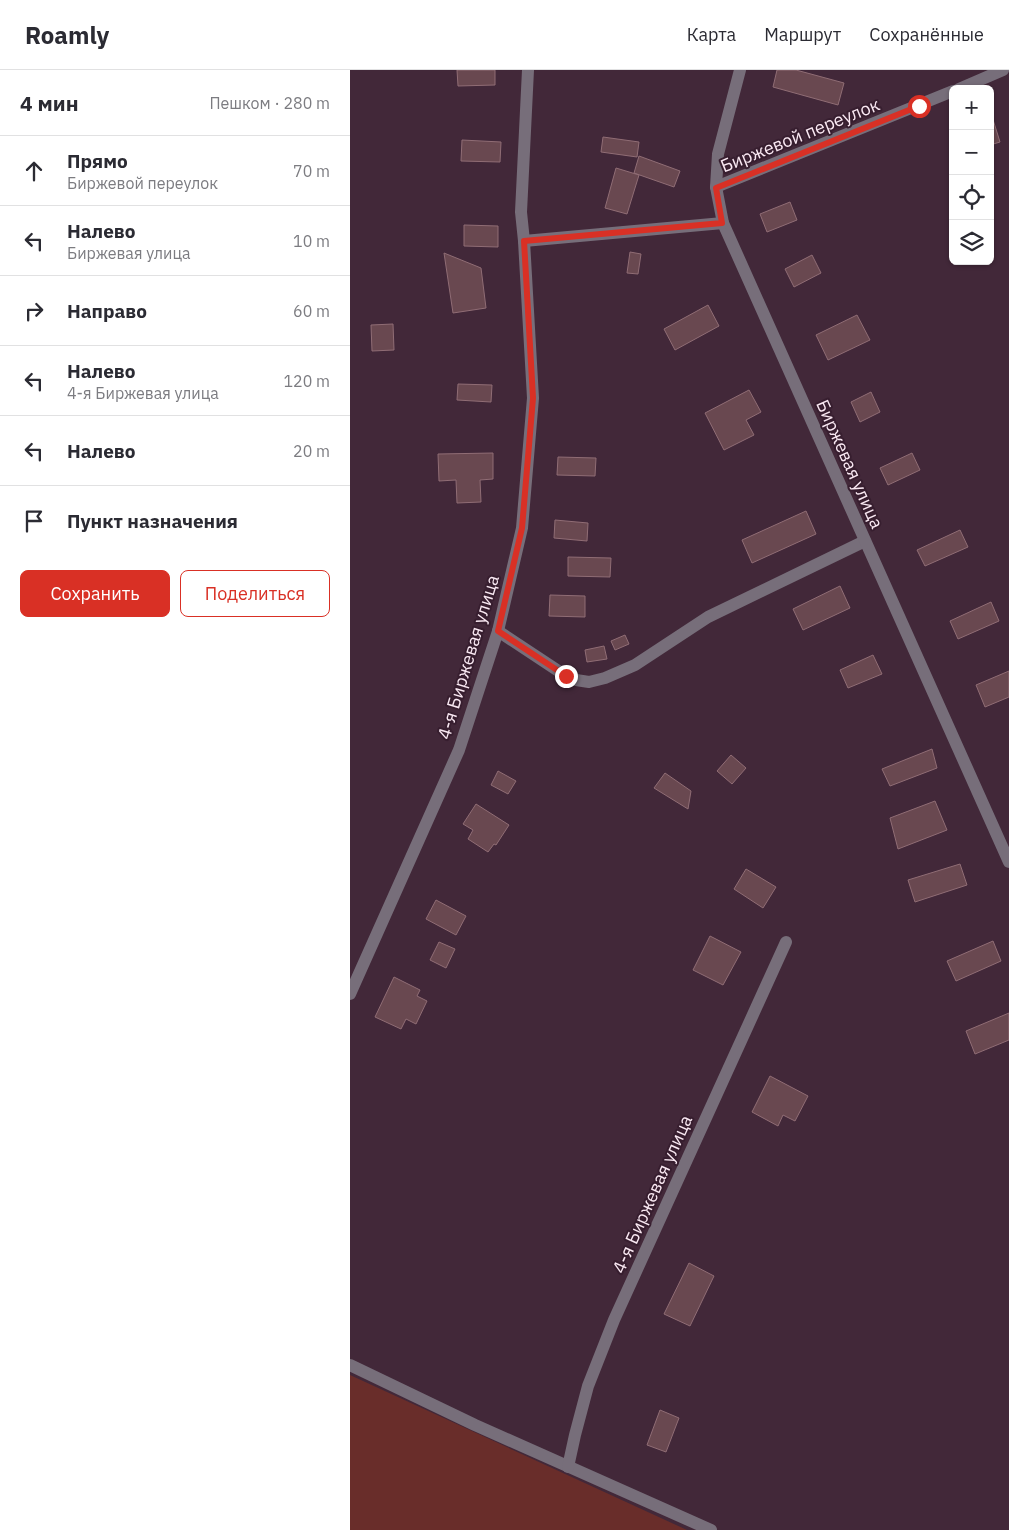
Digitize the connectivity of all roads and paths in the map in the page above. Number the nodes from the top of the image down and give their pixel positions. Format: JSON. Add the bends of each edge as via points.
{"nodes":[{"id":1,"x":528,"y":70,"type":"edge"},
{"id":2,"x":740,"y":70,"type":"edge"},
{"id":3,"x":1003,"y":70,"type":"edge"},
{"id":4,"x":968,"y":85,"type":"edge"},
{"id":5,"x":949,"y":93,"type":"edge"},
{"id":6,"x":716,"y":188,"type":"junction"},
{"id":7,"x":722,"y":223,"type":"junction"},
{"id":8,"x":524,"y":241,"type":"junction"},
{"id":9,"x":865,"y":541,"type":"junction"},
{"id":10,"x":498,"y":631,"type":"junction"},
{"id":11,"x":1009,"y":862,"type":"edge"},
{"id":12,"x":786,"y":942,"type":"dead end"},
{"id":13,"x":350,"y":994,"type":"edge"},
{"id":14,"x":350,"y":1365,"type":"edge"},
{"id":15,"x":568,"y":1467,"type":"junction"},
{"id":16,"x":711,"y":1530,"type":"edge"}],
"edges":[{"from":1,"to":8,"type":"street","name":"4-я Биржевая улица","via":[[521,212]]},
{"from":2,"to":6,"type":"street","name":"Биржевая улица","via":[[718,154]]},
{"from":3,"to":4,"type":"street"},
{"from":5,"to":6,"type":"street","name":"Биржевой переулок"},
{"from":6,"to":7,"type":"street","name":"Биржевая улица"},
{"from":7,"to":8,"type":"street"},
{"from":7,"to":9,"type":"street","name":"Биржевая улица"},
{"from":8,"to":10,"type":"street","name":"4-я Биржевая улица","via":[[533,398],[522,528]]},
{"from":9,"to":10,"type":"street","via":[[708,617],[635,664],[589,682],[566,676]]},
{"from":9,"to":11,"type":"street","name":"Биржевая улица"},
{"from":10,"to":13,"type":"street","name":"4-я Биржевая улица","via":[[459,750]]},
{"from":12,"to":15,"type":"street","name":"4-я Биржевая улица","via":[[614,1320],[588,1386]]},
{"from":14,"to":15,"type":"street"},
{"from":15,"to":16,"type":"street"}]}
